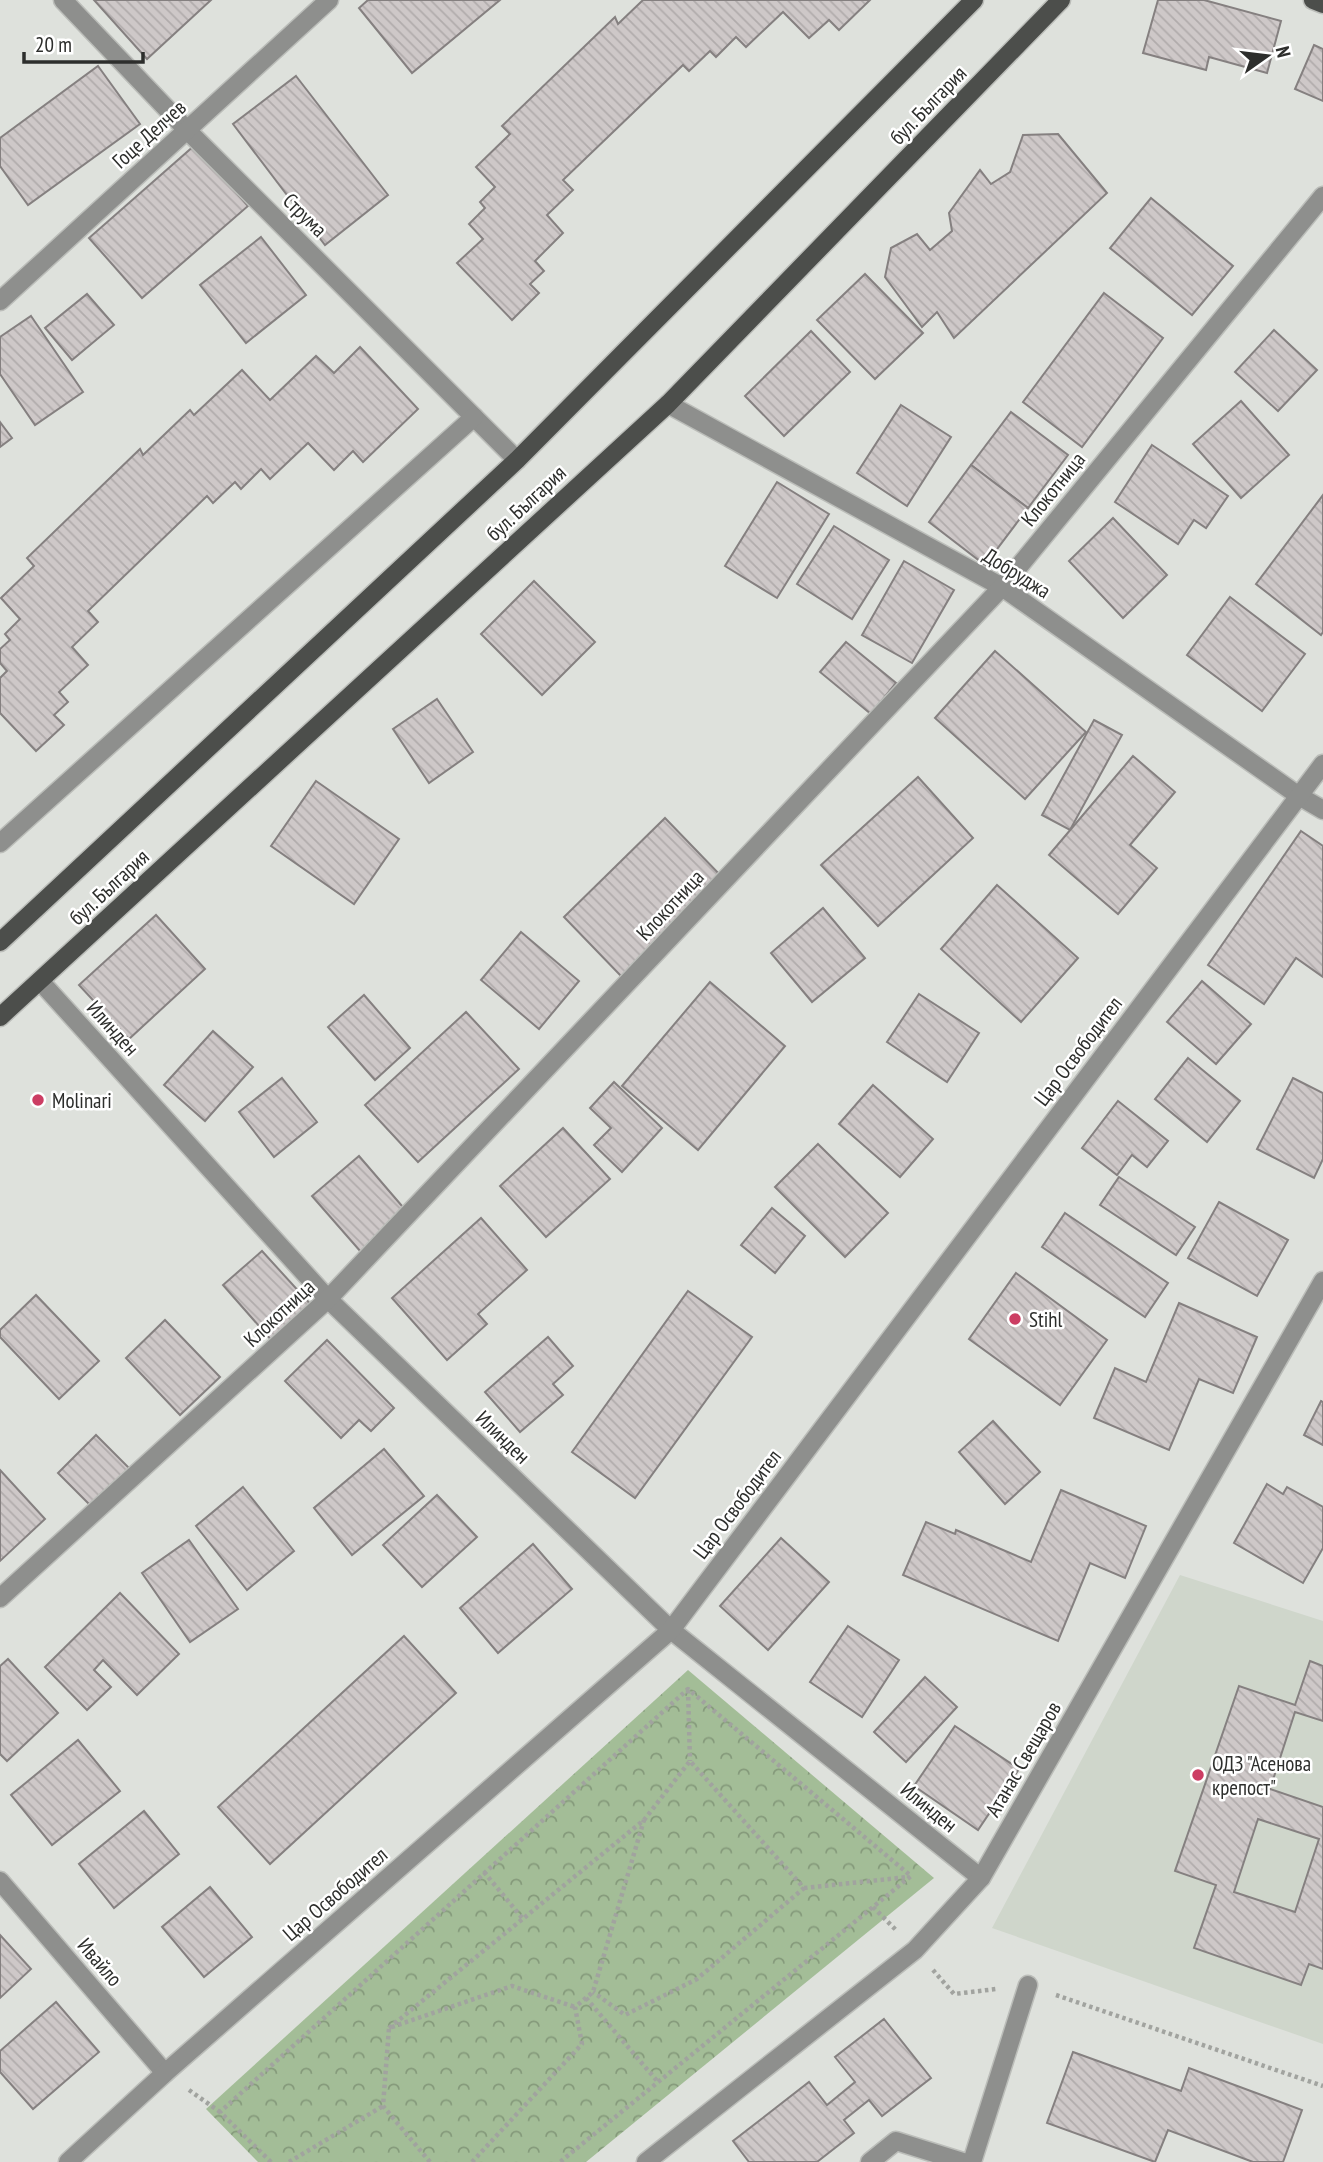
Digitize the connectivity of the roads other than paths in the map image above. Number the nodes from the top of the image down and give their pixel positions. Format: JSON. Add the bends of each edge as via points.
{"nodes":[{"id":1,"x":63,"y":0,"type":"edge"},
{"id":2,"x":974,"y":0,"type":"edge"},
{"id":3,"x":1061,"y":0,"type":"edge"},
{"id":4,"x":1312,"y":0,"type":"edge"},
{"id":5,"x":326,"y":1,"type":"edge"},
{"id":6,"x":1323,"y":4,"type":"edge"},
{"id":7,"x":187,"y":130,"type":"junction"},
{"id":8,"x":1323,"y":196,"type":"edge"},
{"id":9,"x":0,"y":301,"type":"edge"},
{"id":10,"x":668,"y":404,"type":"junction"},
{"id":11,"x":474,"y":417,"type":"junction"},
{"id":12,"x":517,"y":460,"type":"junction"},
{"id":13,"x":1002,"y":587,"type":"junction"},
{"id":14,"x":1323,"y":764,"type":"edge"},
{"id":15,"x":1299,"y":796,"type":"junction"},
{"id":16,"x":1323,"y":810,"type":"edge"},
{"id":17,"x":0,"y":843,"type":"edge"},
{"id":18,"x":0,"y":942,"type":"edge"},
{"id":19,"x":40,"y":981,"type":"junction"},
{"id":20,"x":0,"y":1017,"type":"edge"},
{"id":21,"x":1323,"y":1281,"type":"edge"},
{"id":22,"x":328,"y":1300,"type":"junction"},
{"id":23,"x":0,"y":1598,"type":"edge"},
{"id":24,"x":671,"y":1630,"type":"junction"},
{"id":25,"x":981,"y":1878,"type":"junction"},
{"id":26,"x":0,"y":1881,"type":"edge"},
{"id":27,"x":1028,"y":1985,"type":"road end"},
{"id":28,"x":165,"y":2073,"type":"junction"},
{"id":29,"x":68,"y":2162,"type":"edge"},
{"id":30,"x":646,"y":2162,"type":"edge"},
{"id":31,"x":870,"y":2162,"type":"edge"},
{"id":32,"x":962,"y":2162,"type":"edge"},
{"id":33,"x":972,"y":2162,"type":"edge"}],
"edges":[{"from":1,"to":7,"type":"street","name":"Струма"},
{"from":2,"to":12,"type":"main road","name":"бул. България"},
{"from":3,"to":10,"type":"main road","name":"бул. България"},
{"from":4,"to":6,"type":"main road"},
{"from":5,"to":7,"type":"street","name":"Гоце Делчев"},
{"from":7,"to":9,"type":"street","name":"Гоце Делчев"},
{"from":7,"to":11,"type":"street","name":"Струма"},
{"from":8,"to":13,"type":"street","name":"Клокотница"},
{"from":10,"to":13,"type":"street","name":"Добруджа"},
{"from":10,"to":19,"type":"main road","name":"бул. България"},
{"from":11,"to":12,"type":"street","name":"Струма"},
{"from":11,"to":17,"type":"street"},
{"from":12,"to":18,"type":"main road","name":"бул. България"},
{"from":13,"to":15,"type":"street","name":"Добруджа"},
{"from":13,"to":22,"type":"street","name":"Клокотница"},
{"from":14,"to":15,"type":"street","name":"Цар Освободител"},
{"from":15,"to":16,"type":"street","name":"Добруджа"},
{"from":15,"to":24,"type":"street","name":"Цар Освободител"},
{"from":19,"to":20,"type":"main road","name":"бул. България"},
{"from":19,"to":22,"type":"street","name":"Илинден"},
{"from":21,"to":25,"type":"street","name":"Атанас Свещаров"},
{"from":22,"to":23,"type":"street","name":"Клокотница"},
{"from":22,"to":24,"type":"street","name":"Илинден"},
{"from":24,"to":25,"type":"street","name":"Илинден"},
{"from":24,"to":28,"type":"street","name":"Цар Освободител"},
{"from":25,"to":30,"type":"street","name":"Атанас Свещаров","via":[[915,1950]]},
{"from":26,"to":28,"type":"street","name":"Ивайло"},
{"from":27,"to":33,"type":"street"},
{"from":28,"to":29,"type":"street","name":"Цар Освободител"},
{"from":31,"to":32,"type":"street","via":[[896,2141]]}]}
